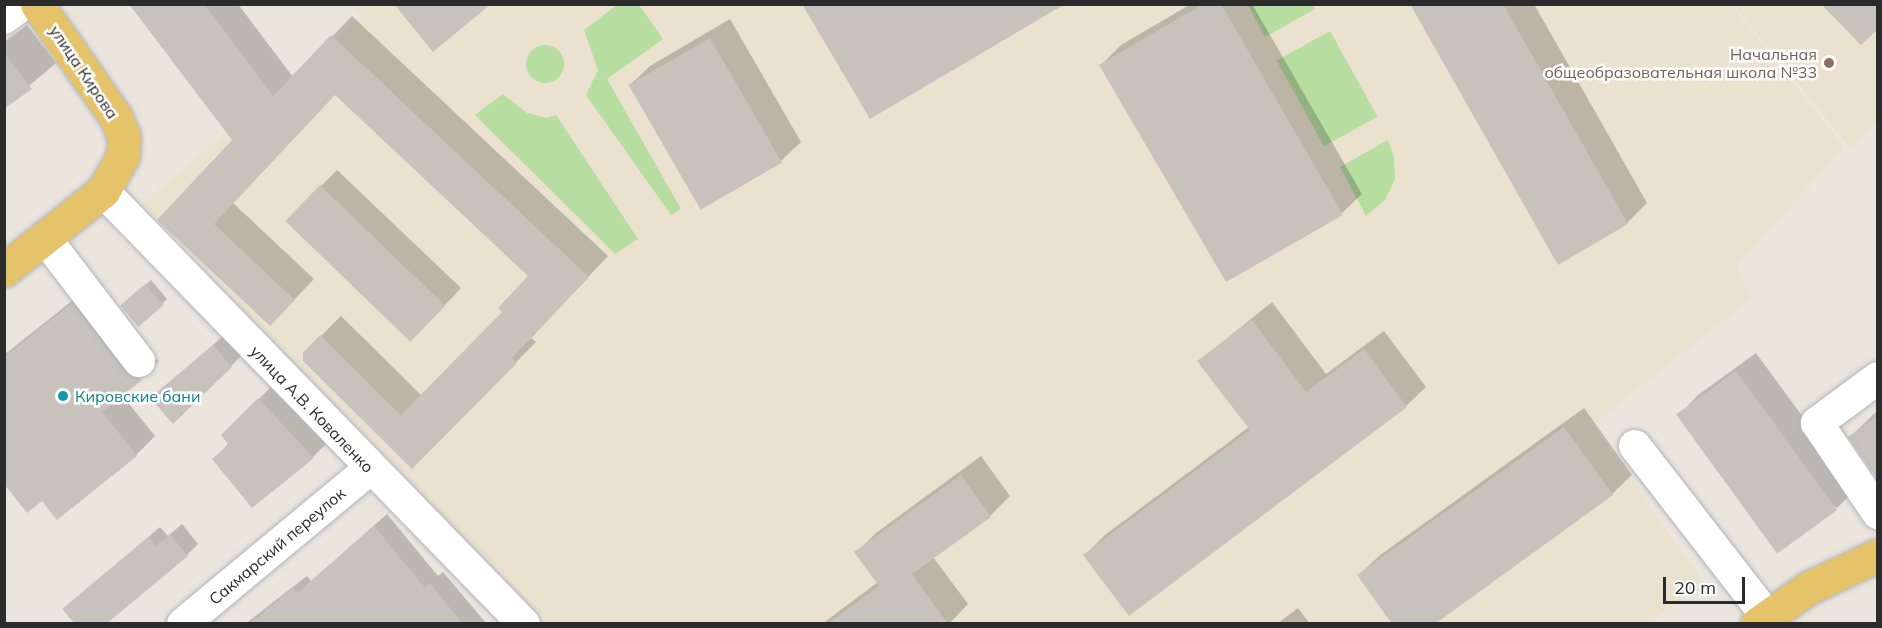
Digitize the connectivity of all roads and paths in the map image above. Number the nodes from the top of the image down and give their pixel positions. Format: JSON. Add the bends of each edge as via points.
{"nodes":[{"id":1,"x":23,"y":4,"type":"edge"},
{"id":2,"x":37,"y":4,"type":"edge"},
{"id":3,"x":4,"y":18,"type":"edge"},
{"id":4,"x":103,"y":191,"type":"junction"},
{"id":5,"x":45,"y":238,"type":"junction"},
{"id":6,"x":4,"y":270,"type":"edge"},
{"id":7,"x":140,"y":360,"type":"dead end"},
{"id":8,"x":1878,"y":378,"type":"edge"},
{"id":9,"x":1635,"y":446,"type":"dead end"},
{"id":10,"x":370,"y":469,"type":"junction"},
{"id":11,"x":1878,"y":513,"type":"edge"},
{"id":12,"x":1878,"y":555,"type":"edge"},
{"id":13,"x":1762,"y":620,"type":"edge"},
{"id":14,"x":183,"y":624,"type":"edge"},
{"id":15,"x":524,"y":624,"type":"edge"}],
"edges":[{"from":1,"to":3,"type":"street"},
{"from":2,"to":4,"type":"main road","name":"улица Кирова","via":[[115,116],[124,136],[123,156]]},
{"from":4,"to":5,"type":"main road","name":"улица Кирова"},
{"from":4,"to":10,"type":"street","name":"улица А.В. Коваленко"},
{"from":5,"to":6,"type":"main road","name":"улица Кирова"},
{"from":5,"to":7,"type":"street"},
{"from":8,"to":11,"type":"street","via":[[1816,423]]},
{"from":9,"to":13,"type":"street"},
{"from":10,"to":14,"type":"street","name":"Сакмарский переулок"},
{"from":10,"to":15,"type":"street","name":"улица А.В. Коваленко"},
{"from":12,"to":13,"type":"main road","via":[[1831,575]]}]}
